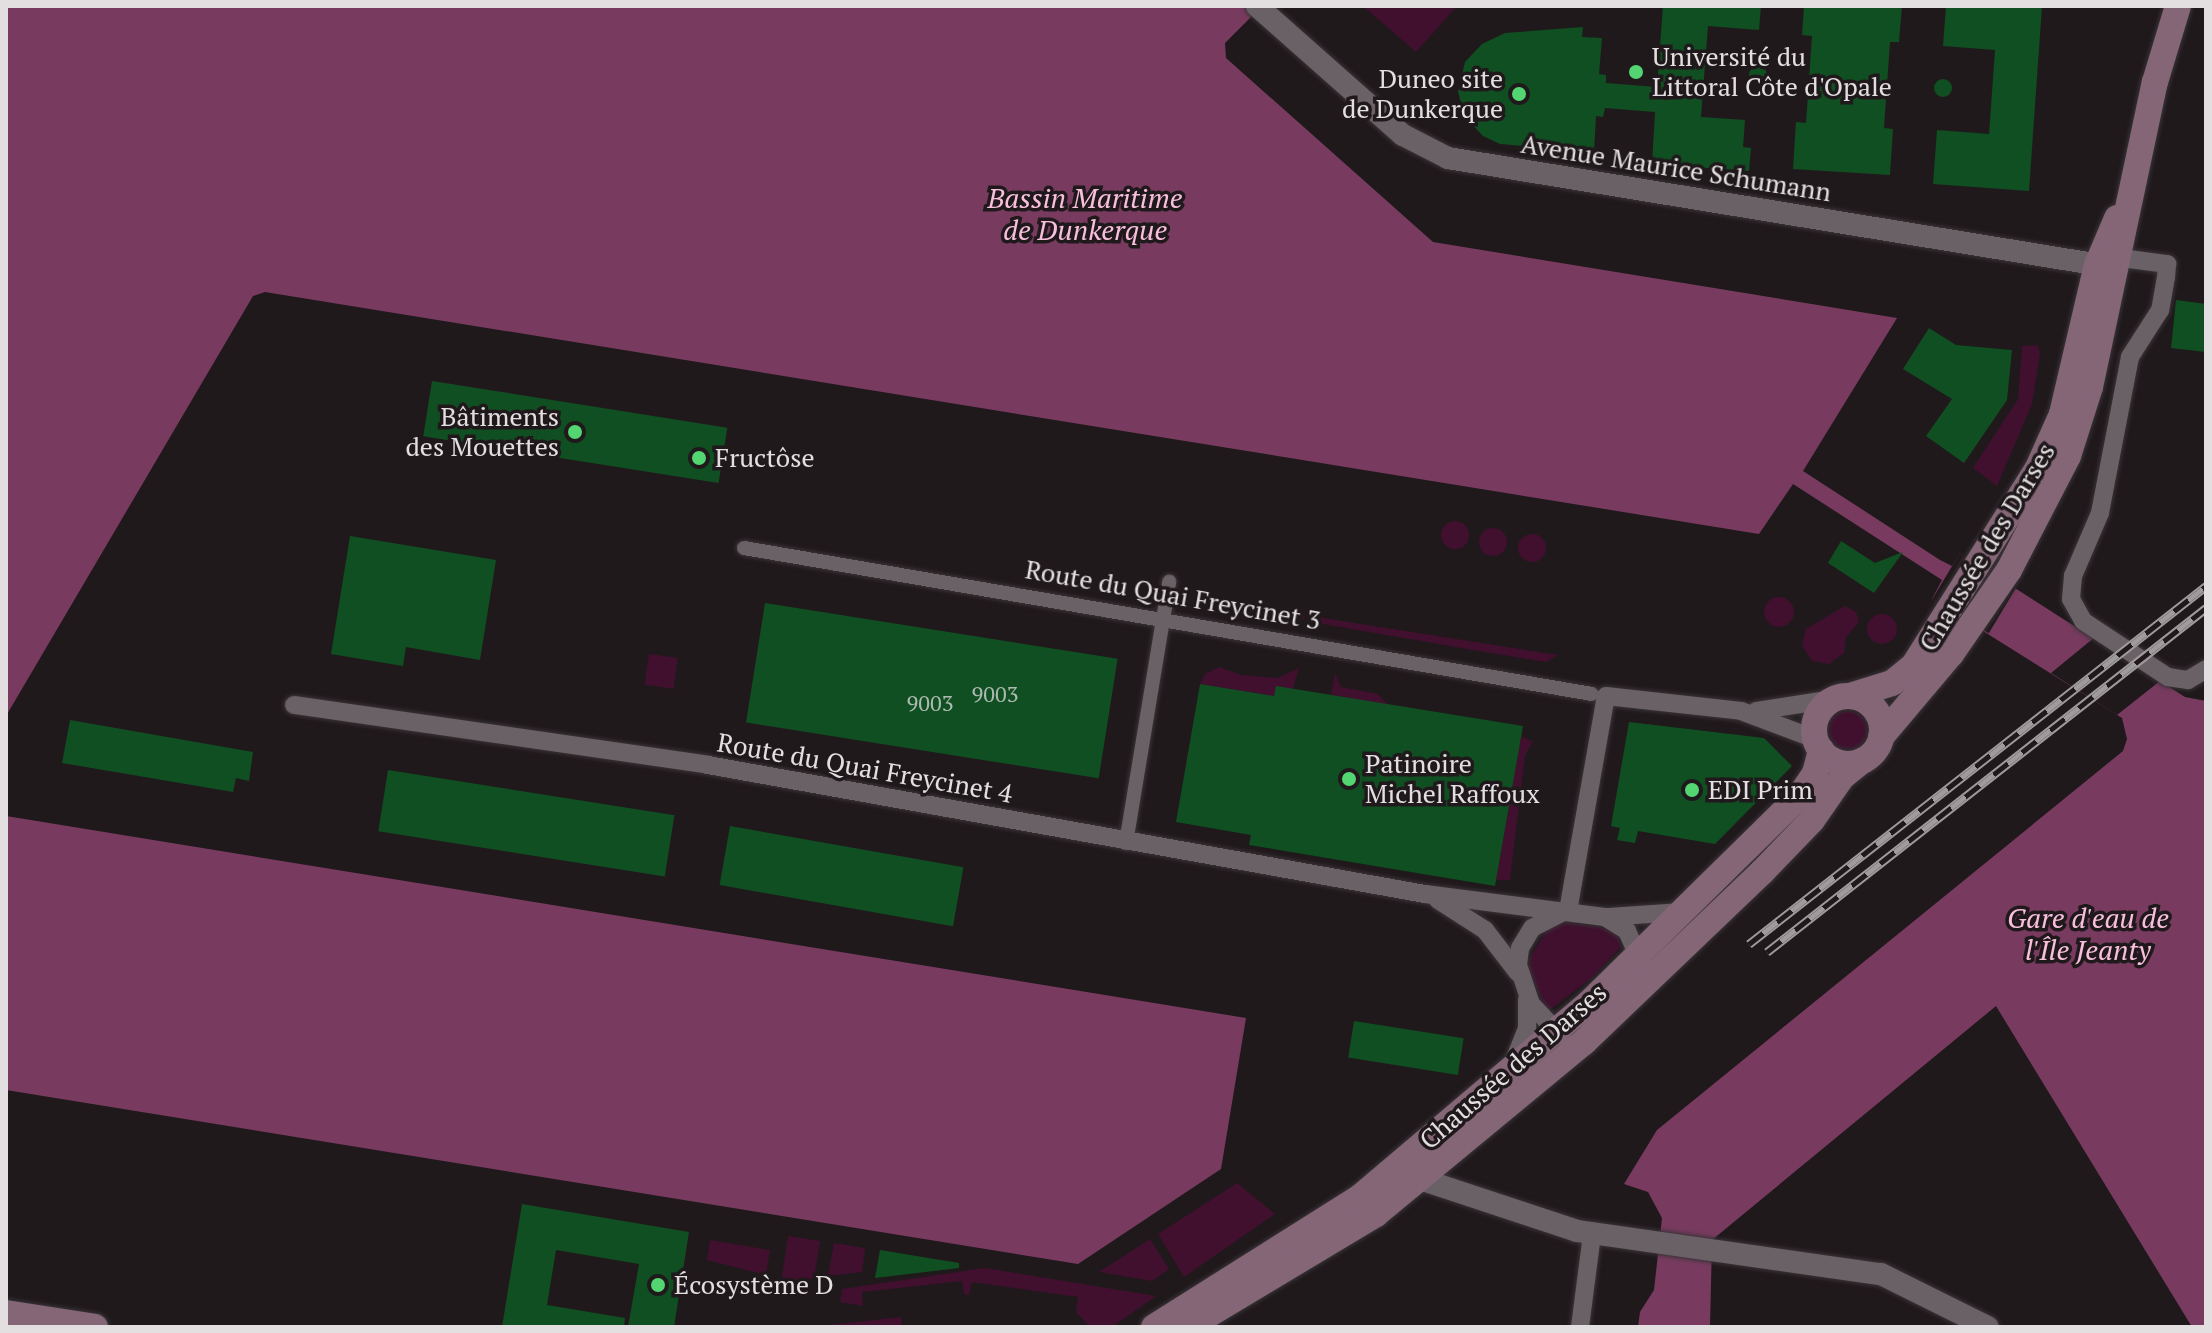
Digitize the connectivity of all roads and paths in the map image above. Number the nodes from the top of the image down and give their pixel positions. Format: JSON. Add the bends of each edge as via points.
{"nodes":[{"id":1,"x":2178,"y":6,"type":"edge"},
{"id":2,"x":1266,"y":13,"type":"edge"},
{"id":3,"x":2108,"y":261,"type":"junction"},
{"id":4,"x":744,"y":548,"type":"dead end"},
{"id":5,"x":1169,"y":582,"type":"dead end"},
{"id":6,"x":1163,"y":620,"type":"junction"},
{"id":7,"x":1951,"y":633,"type":"junction"},
{"id":8,"x":2206,"y":669,"type":"edge"},
{"id":9,"x":1599,"y":695,"type":"junction"},
{"id":10,"x":1842,"y":697,"type":"junction"},
{"id":11,"x":294,"y":705,"type":"dead end"},
{"id":12,"x":1741,"y":711,"type":"junction"},
{"id":13,"x":1881,"y":737,"type":"junction"},
{"id":14,"x":1818,"y":745,"type":"junction"},
{"id":15,"x":1862,"y":761,"type":"junction"},
{"id":16,"x":1126,"y":843,"type":"junction"},
{"id":17,"x":1425,"y":894,"type":"junction"},
{"id":18,"x":1568,"y":911,"type":"junction"},
{"id":19,"x":1684,"y":912,"type":"junction"},
{"id":20,"x":1605,"y":917,"type":"junction"},
{"id":21,"x":1639,"y":955,"type":"junction"},
{"id":22,"x":1519,"y":974,"type":"junction"},
{"id":23,"x":1527,"y":997,"type":"junction"},
{"id":24,"x":1632,"y":1000,"type":"junction"},
{"id":25,"x":1554,"y":1032,"type":"junction"},
{"id":26,"x":1584,"y":1042,"type":"junction"},
{"id":27,"x":1508,"y":1072,"type":"junction"},
{"id":28,"x":1492,"y":1102,"type":"junction"},
{"id":29,"x":1420,"y":1179,"type":"junction"},
{"id":30,"x":1592,"y":1234,"type":"junction"},
{"id":31,"x":6,"y":1313,"type":"edge"},
{"id":32,"x":95,"y":1327,"type":"edge"},
{"id":33,"x":1154,"y":1327,"type":"edge"},
{"id":34,"x":1188,"y":1327,"type":"edge"},
{"id":35,"x":1580,"y":1327,"type":"edge"},
{"id":36,"x":1988,"y":1327,"type":"edge"}],
"edges":[{"from":1,"to":3,"type":"main road","via":[[2134,187]]},
{"from":2,"to":3,"type":"street","name":"Avenue Maurice Schumann","via":[[1403,135],[1448,158]]},
{"from":3,"to":7,"type":"main road","name":"Chaussée des Darses","via":[[2054,437],[1984,556]]},
{"from":3,"to":7,"type":"main road","name":"Chaussée des Darses","via":[[2068,456],[2009,570]]},
{"from":3,"to":8,"type":"street","via":[[2167,264],[2165,285],[2160,310],[2130,357],[2100,513],[2073,576],[2071,599],[2083,621],[2168,677],[2188,680]]},
{"from":4,"to":6,"type":"street","name":"Route du Quai Freycinet 3"},
{"from":5,"to":6,"type":"street"},
{"from":6,"to":9,"type":"street","name":"Route du Quai Freycinet 3"},
{"from":6,"to":16,"type":"street"},
{"from":7,"to":10,"type":"main road","name":"Chaussée des Darses","via":[[1897,680]]},
{"from":7,"to":13,"type":"main road","name":"Chaussée des Darses"},
{"from":9,"to":12,"type":"street","name":"Route du Quai Freycinet 3"},
{"from":9,"to":18,"type":"street"},
{"from":10,"to":12,"type":"street","name":"Route du Quai Freycinet 3"},
{"from":10,"to":13,"type":"main road","via":[[1874,708]]},
{"from":10,"to":14,"type":"main road","via":[[1816,717]]},
{"from":11,"to":16,"type":"street","name":"Route du Quai Freycinet 4","via":[[708,765]]},
{"from":12,"to":14,"type":"street","name":"Route du Quai Freycinet 3"},
{"from":13,"to":15,"type":"main road"},
{"from":14,"to":15,"type":"main road","via":[[1836,762]]},
{"from":14,"to":19,"type":"main road","name":"Chaussée des Darses","via":[[1804,792]]},
{"from":15,"to":24,"type":"main road","name":"Chaussée des Darses","via":[[1842,777],[1807,826]]},
{"from":16,"to":17,"type":"street","name":"Route du Quai Freycinet 4"},
{"from":17,"to":18,"type":"street","name":"Route du Quai Freycinet 4"},
{"from":17,"to":22,"type":"street","name":"Route du Quai Freycinet 4","via":[[1485,930]]},
{"from":18,"to":20,"type":"street","name":"Route du Quai Freycinet 4"},
{"from":18,"to":22,"type":"street","via":[[1540,921],[1526,936],[1518,956]]},
{"from":19,"to":20,"type":"street","name":"Route du Quai Freycinet 4"},
{"from":19,"to":21,"type":"main road","name":"Chaussée des Darses"},
{"from":20,"to":21,"type":"street","via":[[1627,931]]},
{"from":21,"to":24,"type":"street"},
{"from":21,"to":25,"type":"main road","name":"Chaussée des Darses"},
{"from":22,"to":23,"type":"street"},
{"from":23,"to":25,"type":"street"},
{"from":23,"to":27,"type":"street","via":[[1527,1028]]},
{"from":24,"to":26,"type":"main road","name":"Chaussée des Darses"},
{"from":25,"to":26,"type":"street"},
{"from":25,"to":27,"type":"main road","name":"Chaussée des Darses"},
{"from":26,"to":28,"type":"main road","name":"Chaussée des Darses"},
{"from":27,"to":28,"type":"main road","name":"Chaussée des Darses"},
{"from":28,"to":29,"type":"main road","name":"Chaussée des Darses"},
{"from":28,"to":33,"type":"main road","name":"Chaussée des Darses","via":[[1308,1233]]},
{"from":29,"to":30,"type":"street","via":[[1455,1195]]},
{"from":29,"to":34,"type":"main road","name":"Chaussée des Darses","via":[[1334,1242]]},
{"from":30,"to":35,"type":"street"},
{"from":30,"to":36,"type":"street","via":[[1881,1274]]},
{"from":31,"to":32,"type":"main road"}]}
